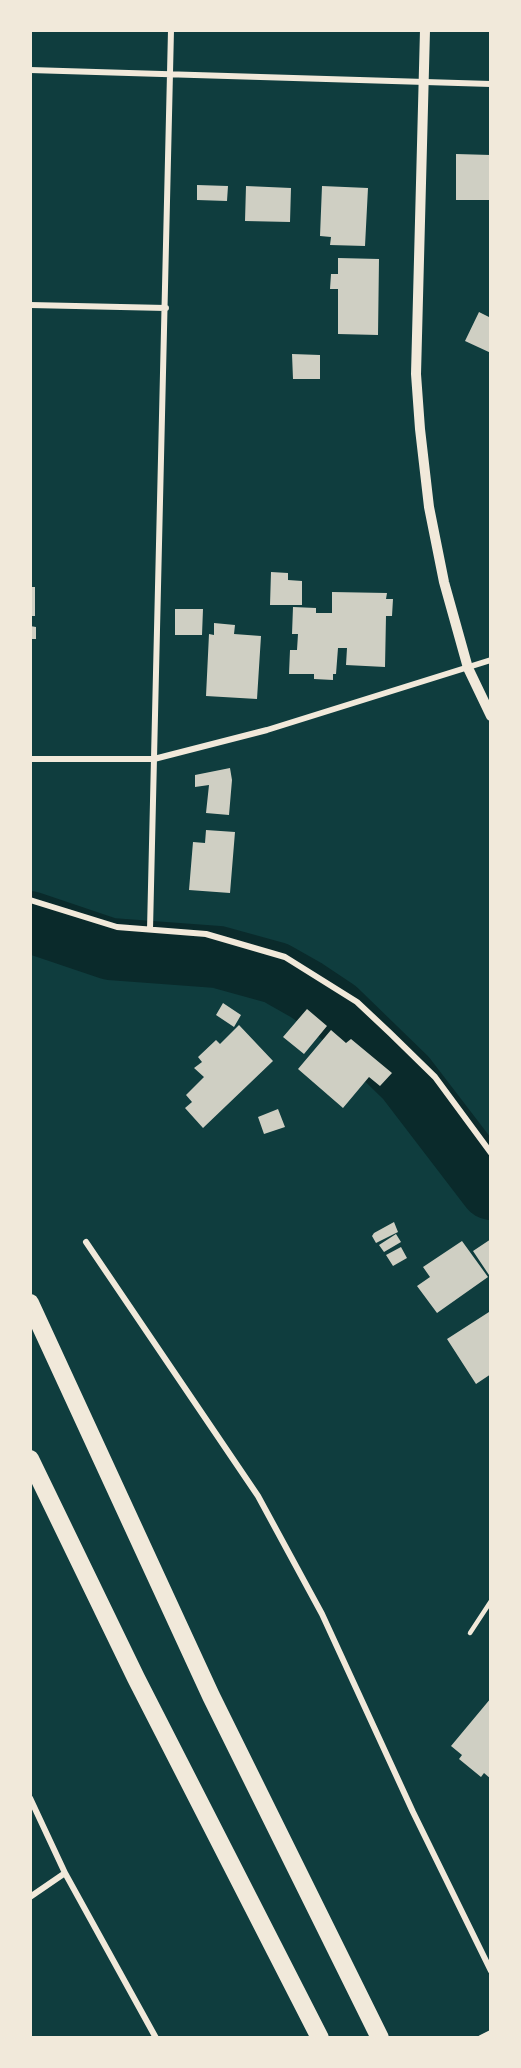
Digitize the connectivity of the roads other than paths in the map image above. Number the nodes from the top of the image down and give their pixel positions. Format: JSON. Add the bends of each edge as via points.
{"nodes":[{"id":1,"x":171,"y":30,"type":"edge"},
{"id":2,"x":425,"y":30,"type":"edge"},
{"id":3,"x":30,"y":70,"type":"edge"},
{"id":4,"x":170,"y":74,"type":"junction"},
{"id":5,"x":423,"y":81,"type":"junction"},
{"id":6,"x":491,"y":84,"type":"edge"},
{"id":7,"x":30,"y":305,"type":"edge"},
{"id":8,"x":166,"y":309,"type":"junction"},
{"id":9,"x":491,"y":660,"type":"edge"},
{"id":10,"x":468,"y":668,"type":"junction"},
{"id":11,"x":491,"y":716,"type":"edge"},
{"id":12,"x":30,"y":759,"type":"edge"},
{"id":13,"x":154,"y":759,"type":"junction"},
{"id":14,"x":30,"y":900,"type":"edge"},
{"id":15,"x":150,"y":929,"type":"junction"},
{"id":16,"x":491,"y":1153,"type":"edge"},
{"id":17,"x":86,"y":1242,"type":"dead end"},
{"id":18,"x":30,"y":1303,"type":"edge"},
{"id":19,"x":30,"y":1459,"type":"edge"},
{"id":20,"x":491,"y":1601,"type":"edge"},
{"id":21,"x":470,"y":1633,"type":"dead end"},
{"id":22,"x":30,"y":1798,"type":"edge"},
{"id":23,"x":65,"y":1873,"type":"junction"},
{"id":24,"x":30,"y":1897,"type":"edge"},
{"id":25,"x":491,"y":1971,"type":"edge"},
{"id":26,"x":491,"y":2034,"type":"edge"},
{"id":27,"x":156,"y":2038,"type":"edge"},
{"id":28,"x":320,"y":2038,"type":"edge"},
{"id":29,"x":380,"y":2038,"type":"edge"},
{"id":30,"x":481,"y":2038,"type":"edge"}],
"edges":[{"from":1,"to":4,"type":"street"},
{"from":2,"to":5,"type":"street"},
{"from":3,"to":4,"type":"street"},
{"from":4,"to":5,"type":"street"},
{"from":4,"to":8,"type":"street"},
{"from":5,"to":6,"type":"street"},
{"from":5,"to":10,"type":"street","via":[[417,374],[420,429],[429,507],[444,582]]},
{"from":7,"to":8,"type":"street"},
{"from":8,"to":13,"type":"street"},
{"from":9,"to":10,"type":"street"},
{"from":10,"to":11,"type":"street"},
{"from":10,"to":13,"type":"street","via":[[267,730]]},
{"from":12,"to":13,"type":"street"},
{"from":13,"to":15,"type":"street"},
{"from":14,"to":15,"type":"street","via":[[117,927]]},
{"from":15,"to":16,"type":"street","via":[[206,934],[259,949],[285,957],[322,979],[357,1002],[435,1077]]},
{"from":17,"to":25,"type":"street","via":[[258,1496],[322,1614]]},
{"from":18,"to":29,"type":"highway","via":[[211,1696]]},
{"from":19,"to":28,"type":"highway","via":[[136,1678]]},
{"from":20,"to":21,"type":"lane"},
{"from":22,"to":23,"type":"street"},
{"from":23,"to":24,"type":"street"},
{"from":23,"to":27,"type":"street"},
{"from":26,"to":30,"type":"street"}]}
